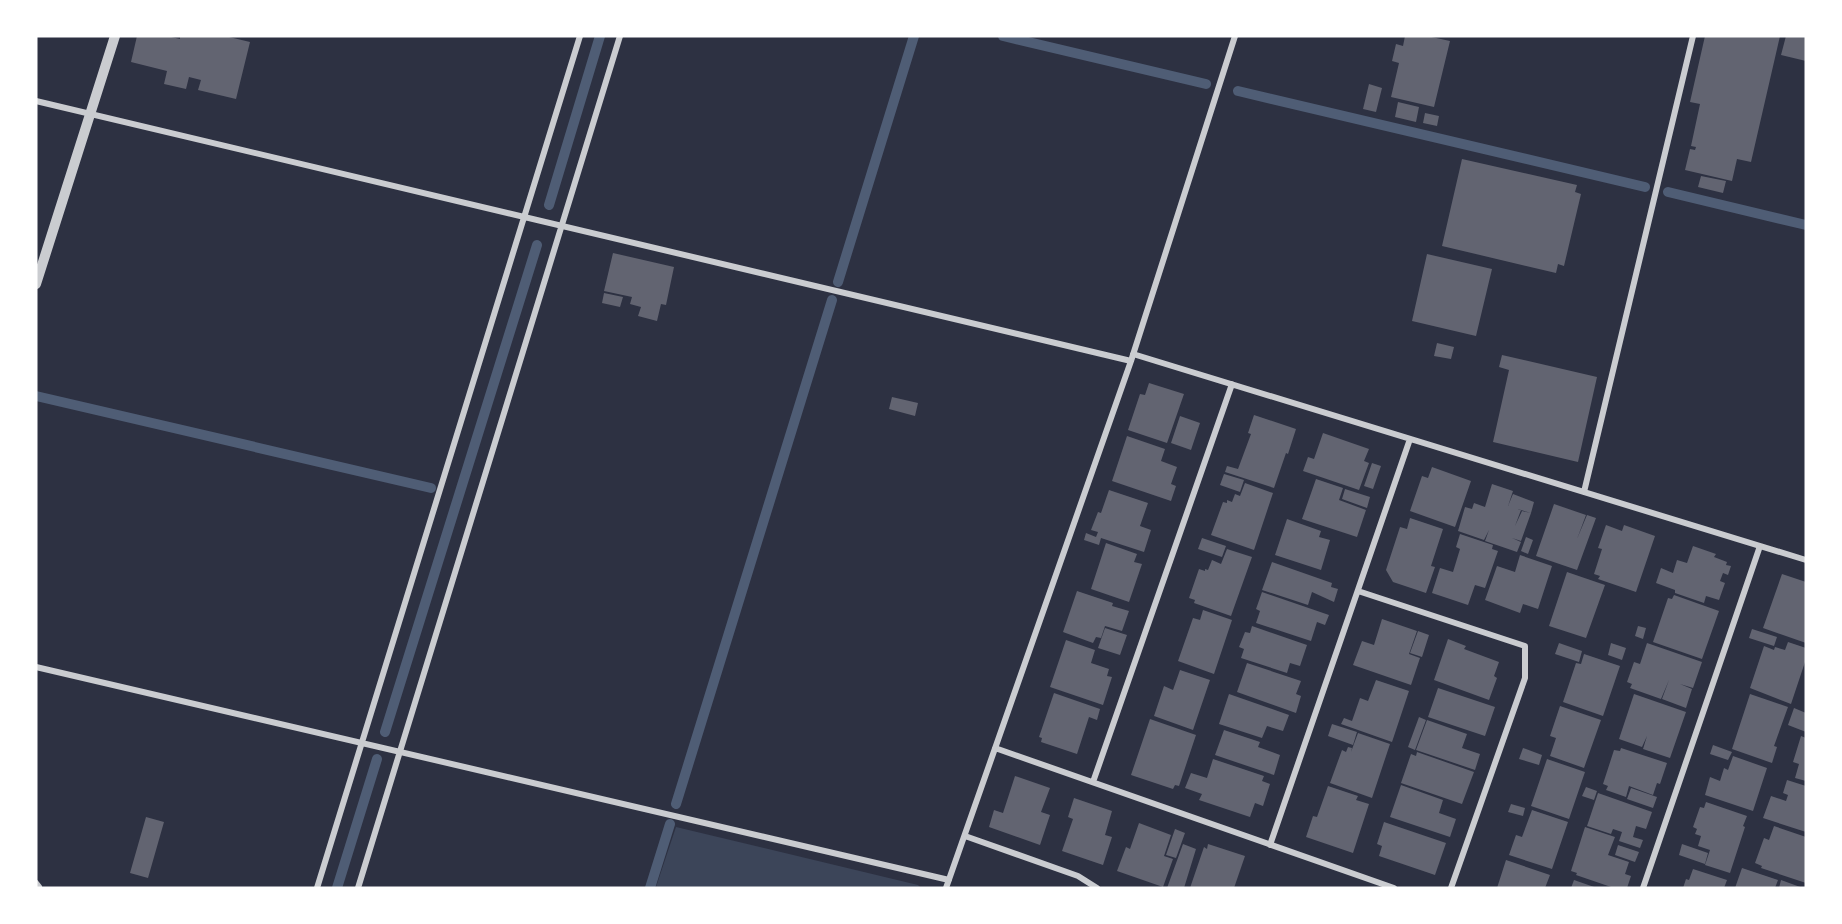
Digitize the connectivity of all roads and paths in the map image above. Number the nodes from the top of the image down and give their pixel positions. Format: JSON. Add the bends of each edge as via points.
{"nodes":[{"id":1,"x":115,"y":36,"type":"edge"},
{"id":2,"x":580,"y":36,"type":"edge"},
{"id":3,"x":620,"y":36,"type":"edge"},
{"id":4,"x":1235,"y":36,"type":"edge"},
{"id":5,"x":1693,"y":36,"type":"edge"},
{"id":6,"x":36,"y":100,"type":"edge"},
{"id":7,"x":91,"y":114,"type":"junction"},
{"id":8,"x":524,"y":217,"type":"junction"},
{"id":9,"x":561,"y":226,"type":"junction"},
{"id":10,"x":36,"y":284,"type":"edge"},
{"id":11,"x":1133,"y":354,"type":"junction"},
{"id":12,"x":1131,"y":362,"type":"junction"},
{"id":13,"x":1232,"y":384,"type":"junction"},
{"id":14,"x":1410,"y":439,"type":"junction"},
{"id":15,"x":1584,"y":492,"type":"junction"},
{"id":16,"x":1760,"y":546,"type":"junction"},
{"id":17,"x":1806,"y":560,"type":"edge"},
{"id":18,"x":1358,"y":591,"type":"junction"},
{"id":19,"x":36,"y":667,"type":"edge"},
{"id":20,"x":362,"y":743,"type":"junction"},
{"id":21,"x":995,"y":748,"type":"junction"},
{"id":22,"x":400,"y":752,"type":"junction"},
{"id":23,"x":1093,"y":782,"type":"junction"},
{"id":24,"x":965,"y":836,"type":"junction"},
{"id":25,"x":1270,"y":844,"type":"junction"},
{"id":26,"x":949,"y":880,"type":"junction"},
{"id":27,"x":317,"y":888,"type":"edge"},
{"id":28,"x":358,"y":888,"type":"edge"},
{"id":29,"x":946,"y":888,"type":"edge"},
{"id":30,"x":1097,"y":888,"type":"edge"},
{"id":31,"x":1394,"y":888,"type":"edge"},
{"id":32,"x":1451,"y":888,"type":"edge"},
{"id":33,"x":1643,"y":888,"type":"edge"}],
"edges":[{"from":1,"to":7,"type":"street"},
{"from":2,"to":8,"type":"street"},
{"from":3,"to":9,"type":"street"},
{"from":4,"to":11,"type":"street"},
{"from":5,"to":15,"type":"street"},
{"from":6,"to":7,"type":"street"},
{"from":7,"to":8,"type":"street"},
{"from":7,"to":10,"type":"street"},
{"from":8,"to":9,"type":"street"},
{"from":8,"to":20,"type":"street"},
{"from":9,"to":12,"type":"street"},
{"from":9,"to":22,"type":"street"},
{"from":11,"to":12,"type":"street"},
{"from":11,"to":13,"type":"street"},
{"from":12,"to":21,"type":"street"},
{"from":13,"to":14,"type":"street"},
{"from":13,"to":23,"type":"street"},
{"from":14,"to":15,"type":"street"},
{"from":14,"to":18,"type":"street"},
{"from":15,"to":16,"type":"street"},
{"from":16,"to":17,"type":"street"},
{"from":16,"to":33,"type":"street"},
{"from":18,"to":25,"type":"street"},
{"from":18,"to":32,"type":"street","via":[[1525,646],[1525,678]]},
{"from":19,"to":20,"type":"street"},
{"from":20,"to":22,"type":"street"},
{"from":20,"to":27,"type":"street"},
{"from":21,"to":23,"type":"street"},
{"from":21,"to":24,"type":"street"},
{"from":22,"to":26,"type":"street"},
{"from":22,"to":28,"type":"street"},
{"from":23,"to":25,"type":"street"},
{"from":24,"to":26,"type":"street"},
{"from":24,"to":30,"type":"street","via":[[1078,876]]},
{"from":25,"to":31,"type":"street"},
{"from":26,"to":29,"type":"street"}]}
